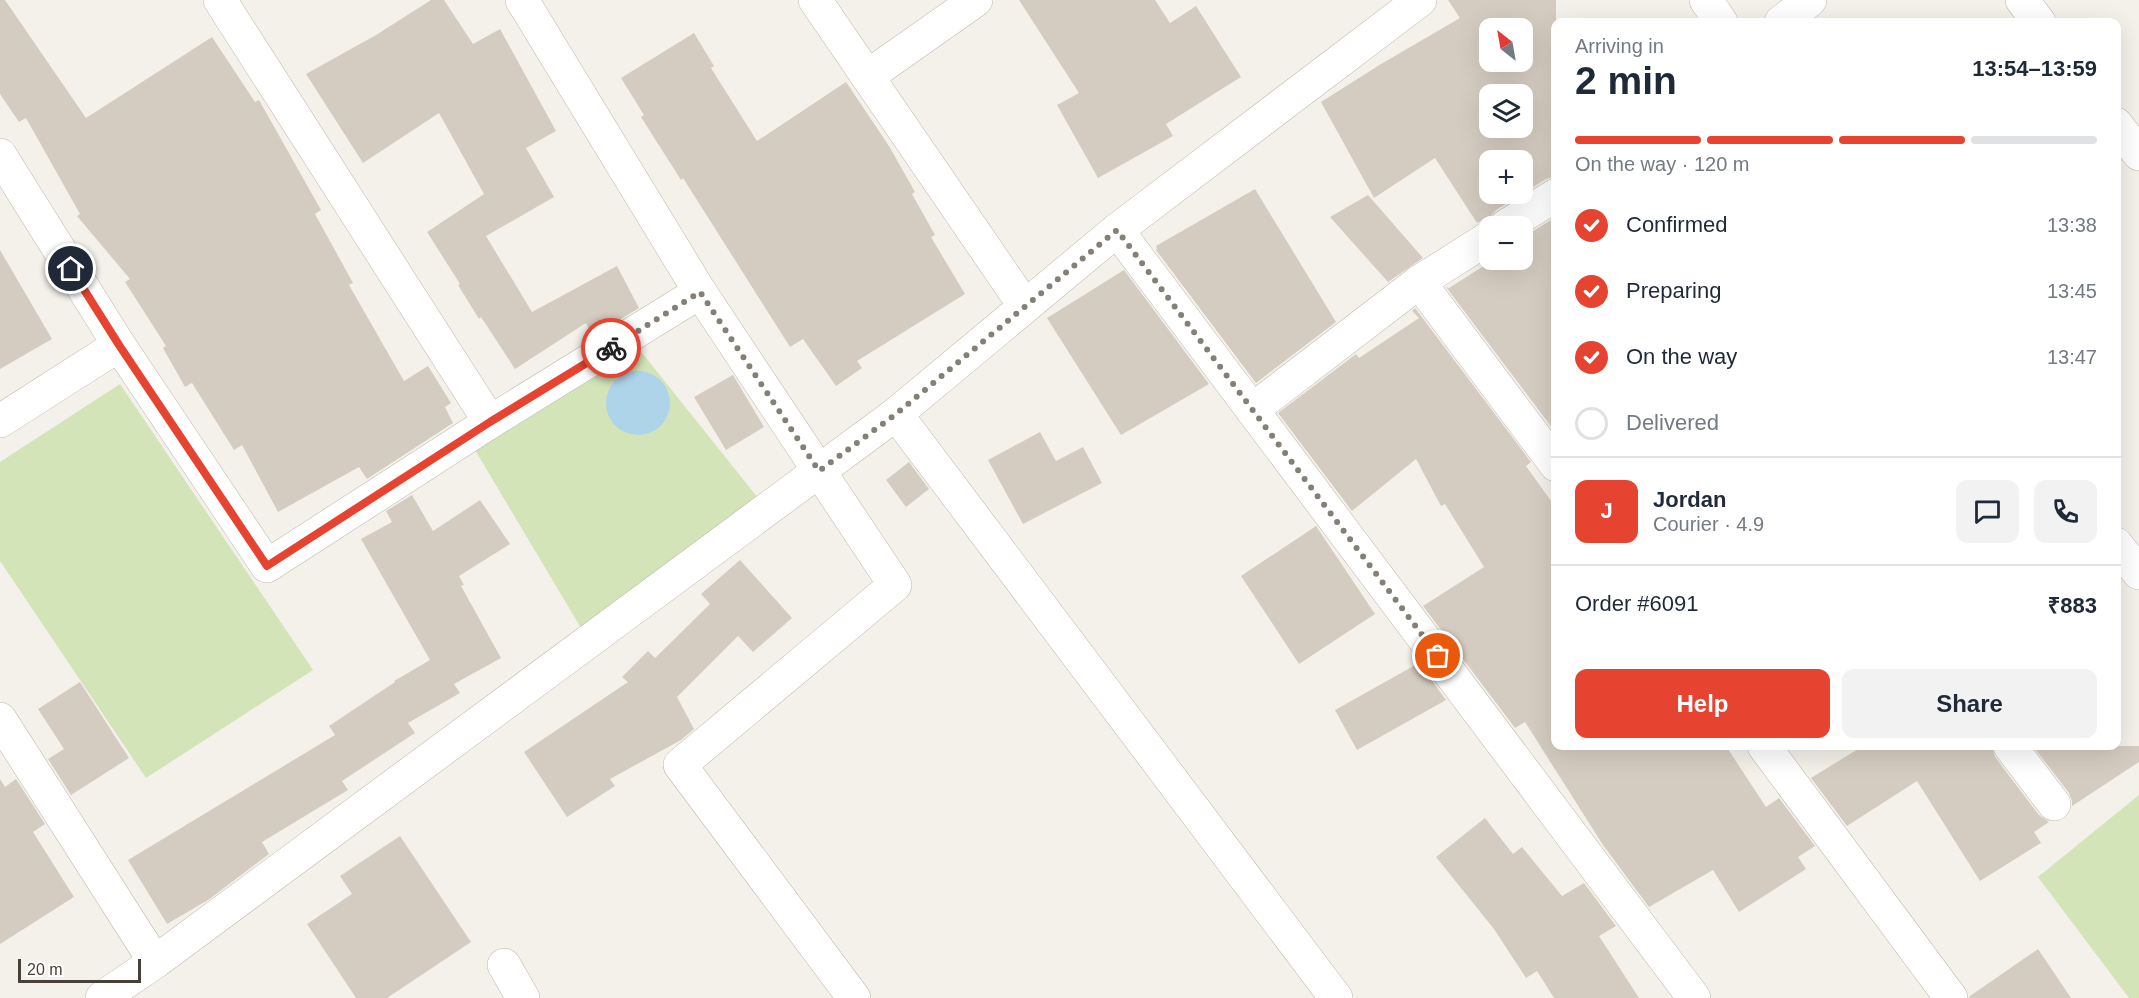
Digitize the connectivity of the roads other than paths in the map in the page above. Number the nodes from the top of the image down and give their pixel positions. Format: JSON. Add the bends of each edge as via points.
{"nodes":[{"id":1,"x":220,"y":0,"type":"edge"},
{"id":2,"x":815,"y":0,"type":"edge"},
{"id":3,"x":976,"y":0,"type":"edge"},
{"id":4,"x":1420,"y":0,"type":"edge"},
{"id":5,"x":1706,"y":0,"type":"edge"},
{"id":6,"x":1810,"y":0,"type":"edge"},
{"id":7,"x":2022,"y":0,"type":"edge"},
{"id":8,"x":532,"y":4,"type":"edge"},
{"id":9,"x":1718,"y":18,"type":"edge"},
{"id":10,"x":1786,"y":18,"type":"edge"},
{"id":11,"x":2036,"y":18,"type":"edge"},
{"id":12,"x":867,"y":76,"type":"junction"},
{"id":13,"x":2121,"y":131,"type":"edge"},
{"id":14,"x":2139,"y":154,"type":"edge"},
{"id":15,"x":0,"y":155,"type":"edge"},
{"id":16,"x":1551,"y":198,"type":"edge"},
{"id":17,"x":1522,"y":216,"type":"edge"},
{"id":18,"x":1117,"y":230,"type":"junction"},
{"id":19,"x":1479,"y":244,"type":"edge"},
{"id":20,"x":1419,"y":282,"type":"junction"},
{"id":21,"x":700,"y":292,"type":"junction"},
{"id":22,"x":1024,"y":305,"type":"junction"},
{"id":23,"x":119,"y":345,"type":"junction"},
{"id":24,"x":1252,"y":410,"type":"junction"},
{"id":25,"x":896,"y":414,"type":"junction"},
{"id":26,"x":0,"y":421,"type":"edge"},
{"id":27,"x":490,"y":422,"type":"junction"},
{"id":28,"x":1551,"y":458,"type":"edge"},
{"id":29,"x":819,"y":471,"type":"junction"},
{"id":30,"x":2121,"y":550,"type":"edge"},
{"id":31,"x":2139,"y":573,"type":"edge"},
{"id":32,"x":0,"y":719,"type":"edge"},
{"id":33,"x":1767,"y":750,"type":"edge"},
{"id":34,"x":2013,"y":750,"type":"edge"},
{"id":35,"x":2054,"y":804,"type":"dead end"},
{"id":36,"x":155,"y":962,"type":"junction"},
{"id":37,"x":504,"y":965,"type":"dead end"},
{"id":38,"x":102,"y":998,"type":"edge"},
{"id":39,"x":523,"y":998,"type":"edge"},
{"id":40,"x":854,"y":998,"type":"edge"},
{"id":41,"x":1336,"y":998,"type":"edge"},
{"id":42,"x":1694,"y":998,"type":"edge"},
{"id":43,"x":1951,"y":998,"type":"edge"}],
"edges":[{"from":1,"to":27,"type":"street"},
{"from":2,"to":12,"type":"street"},
{"from":3,"to":12,"type":"street"},
{"from":4,"to":18,"type":"street"},
{"from":5,"to":9,"type":"street"},
{"from":6,"to":10,"type":"street"},
{"from":7,"to":11,"type":"street"},
{"from":8,"to":21,"type":"street"},
{"from":12,"to":22,"type":"street"},
{"from":13,"to":14,"type":"street"},
{"from":15,"to":23,"type":"street"},
{"from":16,"to":17,"type":"street"},
{"from":18,"to":22,"type":"street"},
{"from":18,"to":24,"type":"street"},
{"from":19,"to":20,"type":"street"},
{"from":20,"to":24,"type":"street"},
{"from":20,"to":28,"type":"street"},
{"from":21,"to":27,"type":"street"},
{"from":21,"to":29,"type":"street"},
{"from":22,"to":25,"type":"street"},
{"from":23,"to":26,"type":"street"},
{"from":23,"to":27,"type":"street","via":[[267,566]]},
{"from":24,"to":42,"type":"street"},
{"from":25,"to":29,"type":"street"},
{"from":25,"to":41,"type":"street"},
{"from":29,"to":36,"type":"street"},
{"from":29,"to":40,"type":"street","via":[[895,585],[680,765]]},
{"from":30,"to":31,"type":"street"},
{"from":32,"to":36,"type":"street"},
{"from":33,"to":43,"type":"street"},
{"from":34,"to":35,"type":"street"},
{"from":36,"to":38,"type":"street"},
{"from":37,"to":39,"type":"street"}]}
